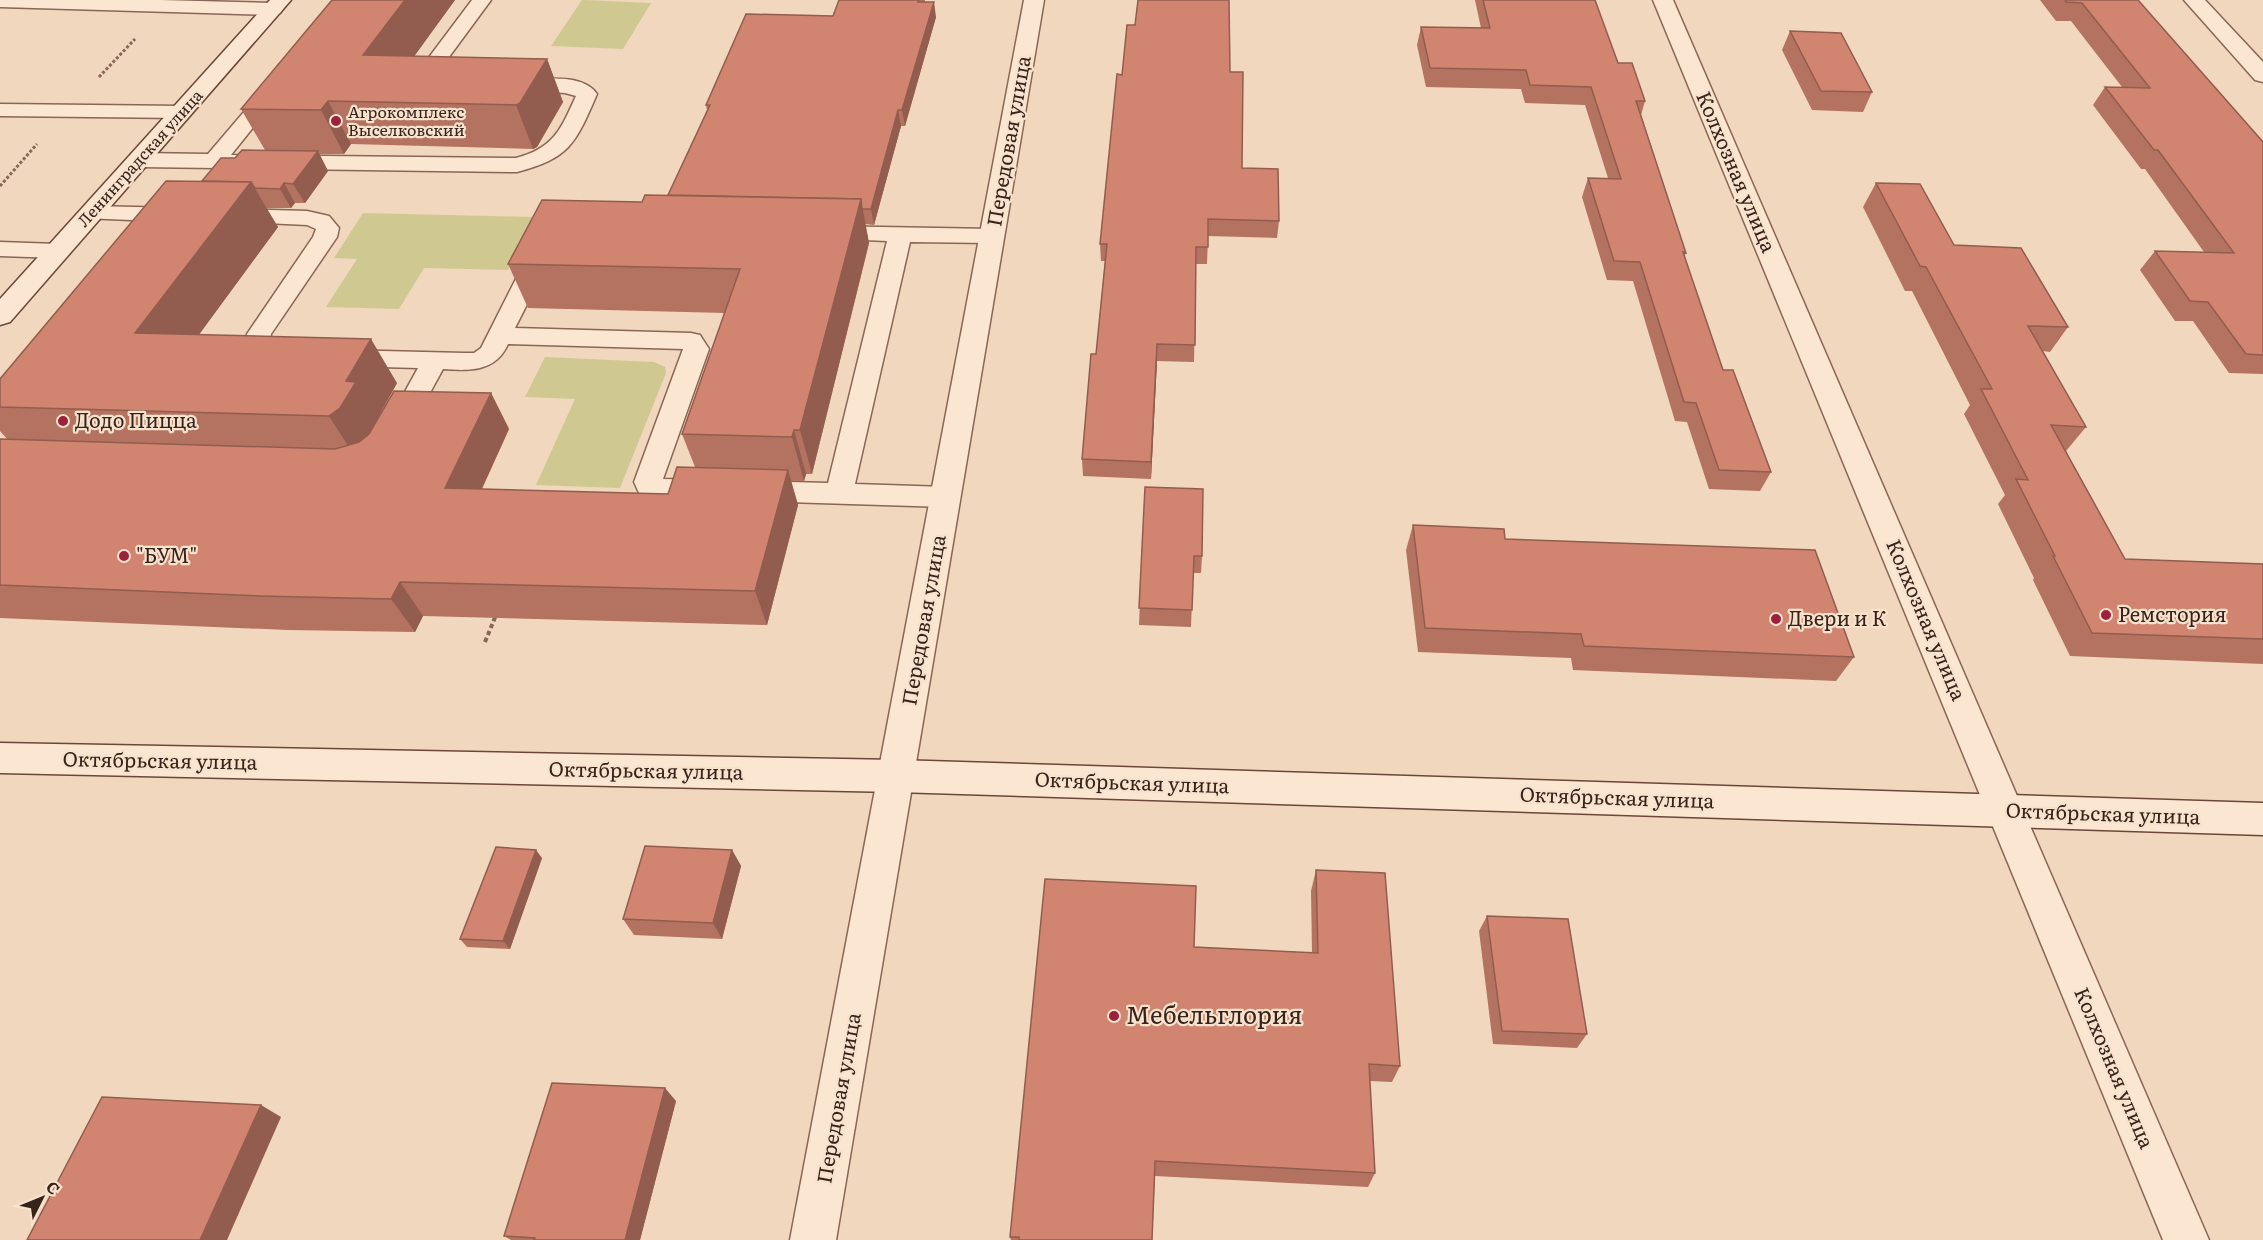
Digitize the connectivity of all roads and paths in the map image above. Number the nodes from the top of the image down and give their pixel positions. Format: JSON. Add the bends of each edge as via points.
{"nodes":[{"id":1,"x":483,"y":0,"type":"edge"},
{"id":2,"x":1034,"y":0,"type":"edge"},
{"id":3,"x":1663,"y":0,"type":"edge"},
{"id":4,"x":2194,"y":0,"type":"edge"},
{"id":5,"x":0,"y":1,"type":"edge"},
{"id":6,"x":277,"y":4,"type":"edge"},
{"id":7,"x":288,"y":72,"type":"edge"},
{"id":8,"x":2263,"y":75,"type":"edge"},
{"id":9,"x":460,"y":85,"type":"edge"},
{"id":10,"x":494,"y":86,"type":"edge"},
{"id":11,"x":0,"y":110,"type":"edge"},
{"id":12,"x":182,"y":112,"type":"junction"},
{"id":13,"x":139,"y":160,"type":"junction"},
{"id":14,"x":214,"y":161,"type":"junction"},
{"id":15,"x":91,"y":213,"type":"junction"},
{"id":16,"x":161,"y":215,"type":"junction"},
{"id":17,"x":801,"y":232,"type":"edge"},
{"id":18,"x":900,"y":234,"type":"junction"},
{"id":19,"x":992,"y":236,"type":"junction"},
{"id":20,"x":548,"y":239,"type":"edge"},
{"id":21,"x":139,"y":242,"type":"edge"},
{"id":22,"x":0,"y":249,"type":"edge"},
{"id":23,"x":58,"y":251,"type":"junction"},
{"id":24,"x":0,"y":316,"type":"edge"},
{"id":25,"x":499,"y":336,"type":"junction"},
{"id":26,"x":435,"y":360,"type":"junction"},
{"id":27,"x":385,"y":451,"type":"edge"},
{"id":28,"x":839,"y":494,"type":"junction"},
{"id":29,"x":946,"y":496,"type":"junction"},
{"id":30,"x":497,"y":614,"type":"edge"},
{"id":31,"x":485,"y":642,"type":"dead end"},
{"id":32,"x":0,"y":758,"type":"edge"},
{"id":33,"x":896,"y":776,"type":"junction"},
{"id":34,"x":2006,"y":810,"type":"junction"},
{"id":35,"x":2263,"y":819,"type":"edge"},
{"id":36,"x":813,"y":1240,"type":"edge"},
{"id":37,"x":2186,"y":1240,"type":"edge"}],
"edges":[{"from":1,"to":9,"type":"lane","via":[[425,76],[428,82]]},
{"from":2,"to":19,"type":"street","name":"Передовая улица"},
{"from":3,"to":34,"type":"street","name":"Колхозная улица"},
{"from":4,"to":8,"type":"street"},
{"from":5,"to":6,"type":"lane"},
{"from":6,"to":12,"type":"street","name":"Ленинградская улица"},
{"from":7,"to":14,"type":"lane"},
{"from":10,"to":14,"type":"lane","via":[[574,87],[587,94],[558,149],[543,159],[517,165]]},
{"from":11,"to":12,"type":"lane"},
{"from":12,"to":13,"type":"street","name":"Ленинградская улица"},
{"from":13,"to":14,"type":"lane"},
{"from":13,"to":15,"type":"street","name":"Ленинградская улица"},
{"from":15,"to":16,"type":"lane"},
{"from":15,"to":23,"type":"street","name":"Ленинградская улица"},
{"from":16,"to":21,"type":"lane"},
{"from":16,"to":26,"type":"lane","via":[[307,218],[321,221],[328,228],[259,334],[257,343],[264,352],[278,356]]},
{"from":17,"to":18,"type":"lane"},
{"from":18,"to":19,"type":"lane"},
{"from":18,"to":28,"type":"lane"},
{"from":19,"to":29,"type":"street","name":"Передовая улица"},
{"from":20,"to":25,"type":"lane"},
{"from":22,"to":23,"type":"lane"},
{"from":23,"to":24,"type":"street","name":"Ленинградская улица"},
{"from":25,"to":26,"type":"lane","via":[[490,354],[483,358]]},
{"from":25,"to":28,"type":"lane","via":[[691,341],[696,349],[649,486]]},
{"from":26,"to":27,"type":"lane"},
{"from":28,"to":29,"type":"lane"},
{"from":29,"to":33,"type":"street","name":"Передовая улица"},
{"from":30,"to":31,"type":"path"},
{"from":32,"to":33,"type":"street","name":"Октябрьская улица"},
{"from":33,"to":34,"type":"street","name":"Октябрьская улица"},
{"from":33,"to":36,"type":"street","name":"Передовая улица"},
{"from":34,"to":35,"type":"street","name":"Октябрьская улица"},
{"from":34,"to":37,"type":"street","name":"Колхозная улица"}]}
